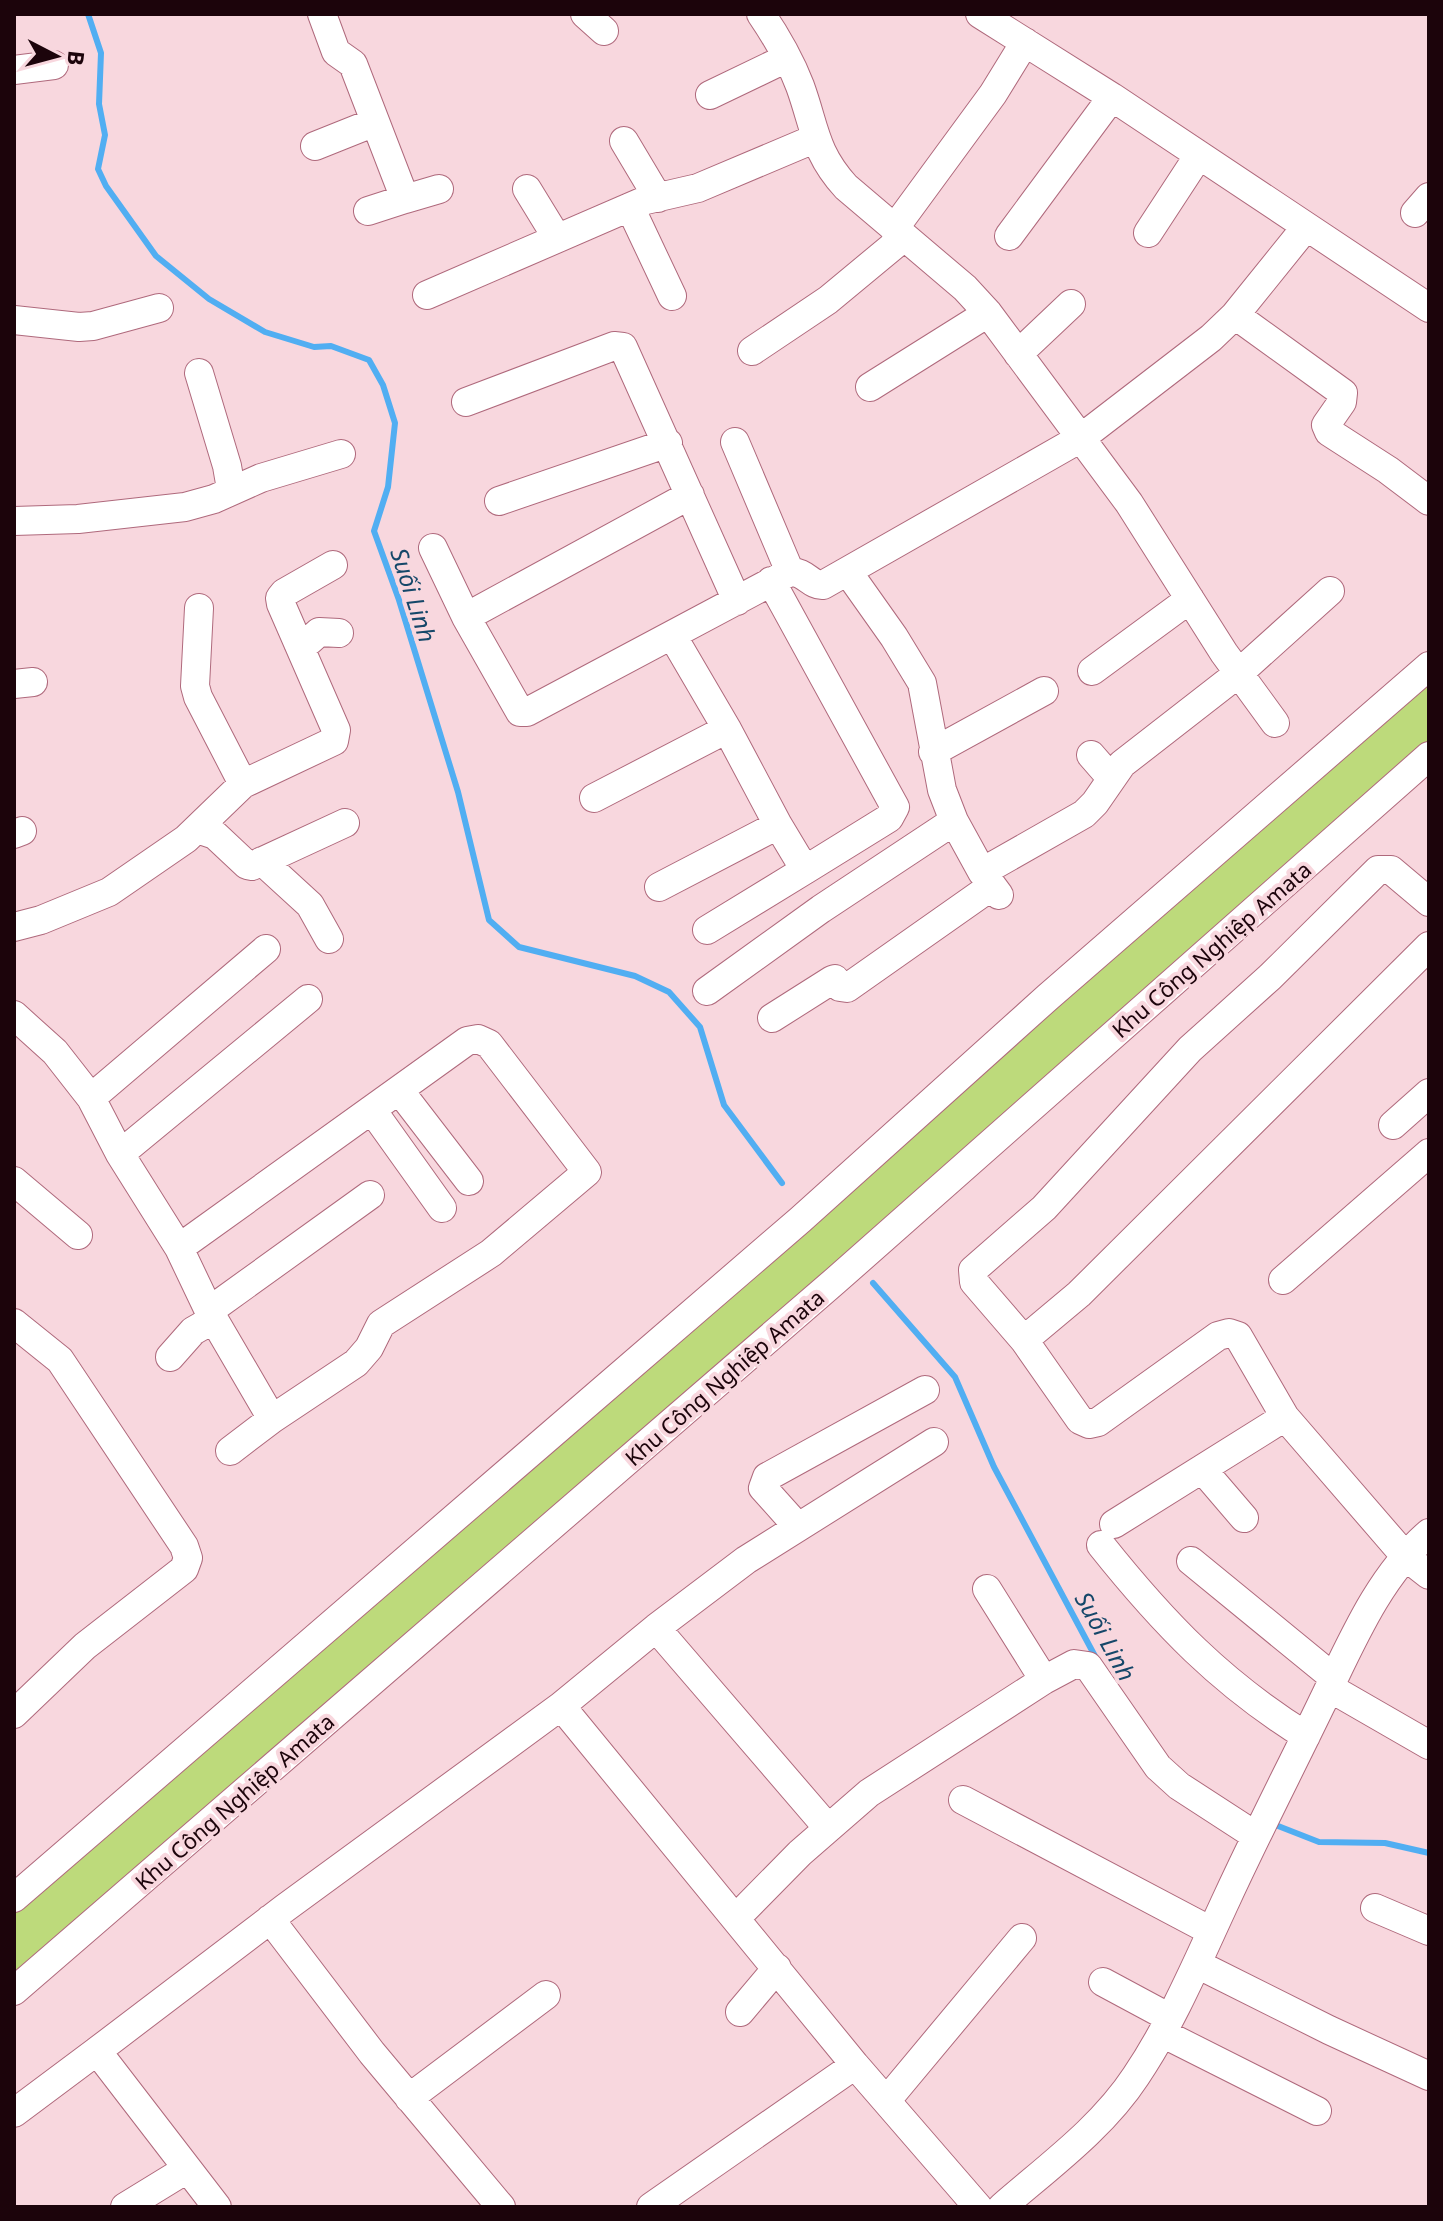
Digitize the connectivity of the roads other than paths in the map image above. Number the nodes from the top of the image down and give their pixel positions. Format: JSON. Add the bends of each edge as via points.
{"nodes":[{"id":1,"x":322,"y":14,"type":"edge"},
{"id":2,"x":761,"y":14,"type":"edge"},
{"id":3,"x":980,"y":14,"type":"edge"},
{"id":4,"x":1025,"y":42,"type":"junction"},
{"id":5,"x":787,"y":58,"type":"junction"},
{"id":6,"x":54,"y":65,"type":"dead end"},
{"id":7,"x":14,"y":70,"type":"edge"},
{"id":8,"x":710,"y":95,"type":"dead end"},
{"id":9,"x":1112,"y":97,"type":"junction"},
{"id":10,"x":375,"y":122,"type":"junction"},
{"id":11,"x":814,"y":139,"type":"junction"},
{"id":12,"x":624,"y":141,"type":"dead end"},
{"id":13,"x":315,"y":146,"type":"dead end"},
{"id":14,"x":1199,"y":155,"type":"junction"},
{"id":15,"x":439,"y":189,"type":"dead end"},
{"id":16,"x":527,"y":189,"type":"dead end"},
{"id":17,"x":658,"y":198,"type":"junction"},
{"id":18,"x":405,"y":199,"type":"junction"},
{"id":19,"x":630,"y":207,"type":"junction"},
{"id":20,"x":368,"y":211,"type":"dead end"},
{"id":21,"x":1306,"y":227,"type":"junction"},
{"id":22,"x":899,"y":233,"type":"junction"},
{"id":23,"x":1148,"y":233,"type":"dead end"},
{"id":24,"x":1009,"y":236,"type":"dead end"},
{"id":25,"x":557,"y":238,"type":"junction"},
{"id":26,"x":427,"y":295,"type":"dead end"},
{"id":27,"x":672,"y":296,"type":"dead end"},
{"id":28,"x":1071,"y":304,"type":"dead end"},
{"id":29,"x":159,"y":308,"type":"dead end"},
{"id":30,"x":1429,"y":308,"type":"edge"},
{"id":31,"x":988,"y":313,"type":"junction"},
{"id":32,"x":1235,"y":315,"type":"junction"},
{"id":33,"x":14,"y":320,"type":"edge"},
{"id":34,"x":752,"y":351,"type":"dead end"},
{"id":35,"x":1018,"y":354,"type":"junction"},
{"id":36,"x":199,"y":373,"type":"dead end"},
{"id":37,"x":870,"y":387,"type":"dead end"},
{"id":38,"x":466,"y":402,"type":"dead end"},
{"id":39,"x":1081,"y":438,"type":"junction"},
{"id":40,"x":735,"y":442,"type":"dead end"},
{"id":41,"x":668,"y":443,"type":"junction"},
{"id":42,"x":341,"y":454,"type":"dead end"},
{"id":43,"x":231,"y":489,"type":"junction"},
{"id":44,"x":690,"y":495,"type":"junction"},
{"id":45,"x":499,"y":501,"type":"dead end"},
{"id":46,"x":1429,"y":501,"type":"edge"},
{"id":47,"x":14,"y":521,"type":"edge"},
{"id":48,"x":433,"y":548,"type":"dead end"},
{"id":49,"x":333,"y":565,"type":"dead end"},
{"id":50,"x":848,"y":572,"type":"junction"},
{"id":51,"x":781,"y":576,"type":"junction"},
{"id":52,"x":1330,"y":591,"type":"dead end"},
{"id":53,"x":1187,"y":595,"type":"junction"},
{"id":54,"x":737,"y":601,"type":"junction"},
{"id":55,"x":199,"y":608,"type":"dead end"},
{"id":56,"x":466,"y":617,"type":"junction"},
{"id":57,"x":1141,"y":619,"type":"dead end"},
{"id":58,"x":339,"y":633,"type":"dead end"},
{"id":59,"x":672,"y":635,"type":"junction"},
{"id":60,"x":298,"y":643,"type":"junction"},
{"id":61,"x":1429,"y":666,"type":"edge"},
{"id":62,"x":1092,"y":671,"type":"dead end"},
{"id":63,"x":1239,"y":673,"type":"junction"},
{"id":64,"x":1044,"y":691,"type":"dead end"},
{"id":65,"x":1275,"y":723,"type":"dead end"},
{"id":66,"x":727,"y":729,"type":"junction"},
{"id":67,"x":933,"y":752,"type":"junction"},
{"id":68,"x":1091,"y":755,"type":"dead end"},
{"id":69,"x":1429,"y":756,"type":"edge"},
{"id":70,"x":1111,"y":778,"type":"junction"},
{"id":71,"x":243,"y":784,"type":"junction"},
{"id":72,"x":594,"y":798,"type":"dead end"},
{"id":73,"x":954,"y":821,"type":"junction"},
{"id":74,"x":345,"y":823,"type":"dead end"},
{"id":75,"x":778,"y":825,"type":"junction"},
{"id":76,"x":197,"y":829,"type":"junction"},
{"id":77,"x":262,"y":861,"type":"junction"},
{"id":78,"x":805,"y":870,"type":"junction"},
{"id":79,"x":991,"y":884,"type":"junction"},
{"id":80,"x":659,"y":887,"type":"dead end"},
{"id":81,"x":1429,"y":902,"type":"edge"},
{"id":82,"x":14,"y":927,"type":"edge"},
{"id":83,"x":707,"y":930,"type":"dead end"},
{"id":84,"x":329,"y":939,"type":"dead end"},
{"id":85,"x":1429,"y":946,"type":"edge"},
{"id":86,"x":266,"y":949,"type":"dead end"},
{"id":87,"x":707,"y":991,"type":"dead end"},
{"id":88,"x":308,"y":999,"type":"dead end"},
{"id":89,"x":14,"y":1015,"type":"edge"},
{"id":90,"x":772,"y":1018,"type":"dead end"},
{"id":91,"x":399,"y":1090,"type":"junction"},
{"id":92,"x":1429,"y":1093,"type":"edge"},
{"id":93,"x":91,"y":1098,"type":"junction"},
{"id":94,"x":372,"y":1110,"type":"junction"},
{"id":95,"x":1393,"y":1125,"type":"dead end"},
{"id":96,"x":1429,"y":1153,"type":"edge"},
{"id":97,"x":120,"y":1154,"type":"junction"},
{"id":98,"x":14,"y":1181,"type":"edge"},
{"id":99,"x":469,"y":1181,"type":"dead end"},
{"id":100,"x":370,"y":1195,"type":"dead end"},
{"id":101,"x":442,"y":1208,"type":"dead end"},
{"id":102,"x":78,"y":1235,"type":"dead end"},
{"id":103,"x":179,"y":1248,"type":"junction"},
{"id":104,"x":1283,"y":1280,"type":"dead end"},
{"id":105,"x":211,"y":1315,"type":"junction"},
{"id":106,"x":14,"y":1323,"type":"edge"},
{"id":107,"x":1024,"y":1340,"type":"junction"},
{"id":108,"x":170,"y":1357,"type":"dead end"},
{"id":109,"x":925,"y":1390,"type":"dead end"},
{"id":110,"x":1285,"y":1417,"type":"junction"},
{"id":111,"x":272,"y":1419,"type":"junction"},
{"id":112,"x":934,"y":1442,"type":"dead end"},
{"id":113,"x":230,"y":1451,"type":"dead end"},
{"id":114,"x":1202,"y":1469,"type":"junction"},
{"id":115,"x":1244,"y":1518,"type":"dead end"},
{"id":116,"x":798,"y":1527,"type":"junction"},
{"id":117,"x":1429,"y":1533,"type":"edge"},
{"id":118,"x":1406,"y":1557,"type":"junction"},
{"id":119,"x":1191,"y":1561,"type":"dead end"},
{"id":120,"x":1429,"y":1575,"type":"edge"},
{"id":121,"x":987,"y":1589,"type":"dead end"},
{"id":122,"x":656,"y":1628,"type":"junction"},
{"id":123,"x":1044,"y":1680,"type":"junction"},
{"id":124,"x":1332,"y":1683,"type":"junction"},
{"id":125,"x":561,"y":1706,"type":"junction"},
{"id":126,"x":14,"y":1714,"type":"edge"},
{"id":127,"x":1306,"y":1736,"type":"junction"},
{"id":128,"x":1429,"y":1745,"type":"edge"},
{"id":129,"x":963,"y":1800,"type":"dead end"},
{"id":130,"x":828,"y":1828,"type":"junction"},
{"id":131,"x":1256,"y":1836,"type":"junction"},
{"id":132,"x":14,"y":1898,"type":"edge"},
{"id":133,"x":1375,"y":1908,"type":"dead end"},
{"id":134,"x":736,"y":1918,"type":"junction"},
{"id":135,"x":270,"y":1919,"type":"junction"},
{"id":136,"x":1211,"y":1931,"type":"junction"},
{"id":137,"x":1429,"y":1931,"type":"edge"},
{"id":138,"x":1022,"y":1938,"type":"dead end"},
{"id":139,"x":1197,"y":1964,"type":"junction"},
{"id":140,"x":777,"y":1968,"type":"junction"},
{"id":141,"x":1103,"y":1982,"type":"dead end"},
{"id":142,"x":14,"y":1991,"type":"edge"},
{"id":143,"x":546,"y":1995,"type":"dead end"},
{"id":144,"x":740,"y":2012,"type":"dead end"},
{"id":145,"x":1166,"y":2026,"type":"junction"},
{"id":146,"x":97,"y":2051,"type":"junction"},
{"id":147,"x":855,"y":2065,"type":"junction"},
{"id":148,"x":1429,"y":2076,"type":"edge"},
{"id":149,"x":409,"y":2098,"type":"junction"},
{"id":150,"x":887,"y":2100,"type":"junction"},
{"id":151,"x":1317,"y":2111,"type":"dead end"},
{"id":152,"x":14,"y":2113,"type":"edge"},
{"id":153,"x":187,"y":2169,"type":"junction"},
{"id":154,"x":125,"y":2207,"type":"edge"},
{"id":155,"x":217,"y":2207,"type":"edge"},
{"id":156,"x":501,"y":2207,"type":"edge"},
{"id":157,"x":651,"y":2207,"type":"edge"},
{"id":158,"x":978,"y":2207,"type":"edge"},
{"id":159,"x":1002,"y":2207,"type":"edge"}],
"edges":[{"from":1,"to":10,"type":"street","via":[[336,52],[353,64]]},
{"from":2,"to":5,"type":"street"},
{"from":3,"to":4,"type":"street"},
{"from":4,"to":9,"type":"street"},
{"from":4,"to":22,"type":"street"},
{"from":5,"to":8,"type":"street"},
{"from":5,"to":11,"type":"street"},
{"from":6,"to":7,"type":"street"},
{"from":9,"to":14,"type":"street"},
{"from":9,"to":24,"type":"street"},
{"from":10,"to":13,"type":"street"},
{"from":10,"to":18,"type":"street"},
{"from":11,"to":17,"type":"street","via":[[698,188]]},
{"from":11,"to":22,"type":"street","via":[[834,173]]},
{"from":12,"to":17,"type":"street"},
{"from":14,"to":21,"type":"street"},
{"from":14,"to":23,"type":"street"},
{"from":15,"to":18,"type":"street"},
{"from":16,"to":25,"type":"street"},
{"from":17,"to":19,"type":"street"},
{"from":18,"to":20,"type":"street"},
{"from":19,"to":25,"type":"street"},
{"from":19,"to":27,"type":"street"},
{"from":21,"to":30,"type":"street"},
{"from":21,"to":32,"type":"street"},
{"from":22,"to":31,"type":"street"},
{"from":22,"to":34,"type":"street","via":[[828,300]]},
{"from":25,"to":26,"type":"street"},
{"from":28,"to":35,"type":"street"},
{"from":29,"to":33,"type":"street","via":[[93,326]]},
{"from":31,"to":35,"type":"street"},
{"from":31,"to":37,"type":"street"},
{"from":32,"to":39,"type":"street"},
{"from":32,"to":46,"type":"street","via":[[1343,393],[1326,425],[1329,432]]},
{"from":35,"to":39,"type":"street"},
{"from":36,"to":43,"type":"street"},
{"from":38,"to":41,"type":"street","via":[[619,345]]},
{"from":39,"to":50,"type":"street"},
{"from":39,"to":53,"type":"street"},
{"from":40,"to":51,"type":"street"},
{"from":41,"to":44,"type":"street"},
{"from":41,"to":45,"type":"street"},
{"from":42,"to":43,"type":"street"},
{"from":43,"to":47,"type":"street","via":[[185,507]]},
{"from":44,"to":54,"type":"street"},
{"from":44,"to":56,"type":"street"},
{"from":48,"to":56,"type":"street"},
{"from":49,"to":60,"type":"street","via":[[280,598]]},
{"from":50,"to":51,"type":"street","via":[[817,585],[805,574]]},
{"from":50,"to":67,"type":"street","via":[[922,683]]},
{"from":51,"to":54,"type":"street"},
{"from":51,"to":78,"type":"street","via":[[895,807],[889,818]]},
{"from":52,"to":63,"type":"street"},
{"from":53,"to":57,"type":"street"},
{"from":53,"to":62,"type":"street"},
{"from":53,"to":63,"type":"street"},
{"from":54,"to":59,"type":"street"},
{"from":55,"to":71,"type":"street","via":[[195,686]]},
{"from":56,"to":59,"type":"street","via":[[523,713]]},
{"from":58,"to":60,"type":"street","via":[[319,632]]},
{"from":59,"to":66,"type":"street"},
{"from":60,"to":71,"type":"street","via":[[336,730],[334,741]]},
{"from":61,"to":132,"type":"street","via":[[800,1220]]},
{"from":63,"to":65,"type":"street"},
{"from":63,"to":70,"type":"street"},
{"from":64,"to":67,"type":"street"},
{"from":66,"to":72,"type":"street"},
{"from":66,"to":75,"type":"street"},
{"from":67,"to":73,"type":"street"},
{"from":68,"to":70,"type":"street"},
{"from":69,"to":142,"type":"street","name":"Khu Công Nghiệp Amata","via":[[835,1281]]},
{"from":70,"to":79,"type":"street","via":[[1084,814]]},
{"from":71,"to":76,"type":"street"},
{"from":73,"to":79,"type":"street"},
{"from":73,"to":87,"type":"street"},
{"from":74,"to":77,"type":"street"},
{"from":75,"to":78,"type":"street"},
{"from":75,"to":80,"type":"street"},
{"from":76,"to":77,"type":"street","via":[[215,835],[247,865]]},
{"from":76,"to":82,"type":"street","via":[[109,892]]},
{"from":77,"to":84,"type":"street","via":[[316,912]]},
{"from":78,"to":83,"type":"street"},
{"from":79,"to":90,"type":"street","via":[[847,988],[832,980]]},
{"from":81,"to":107,"type":"street","via":[[1391,870],[1378,870],[1190,1049],[1044,1208],[973,1270],[974,1282]]},
{"from":85,"to":107,"type":"street","via":[[1079,1294]]},
{"from":86,"to":93,"type":"street"},
{"from":88,"to":97,"type":"street"},
{"from":89,"to":93,"type":"street","via":[[55,1052]]},
{"from":91,"to":94,"type":"street"},
{"from":91,"to":99,"type":"street"},
{"from":91,"to":111,"type":"street","via":[[467,1041],[478,1039],[489,1044],[587,1172],[491,1253],[381,1324],[356,1363]]},
{"from":92,"to":95,"type":"street"},
{"from":93,"to":97,"type":"street"},
{"from":94,"to":101,"type":"street"},
{"from":94,"to":103,"type":"street"},
{"from":96,"to":104,"type":"street"},
{"from":97,"to":103,"type":"street"},
{"from":98,"to":102,"type":"street"},
{"from":100,"to":105,"type":"street"},
{"from":103,"to":105,"type":"street"},
{"from":105,"to":108,"type":"street"},
{"from":105,"to":111,"type":"street"},
{"from":106,"to":126,"type":"street","via":[[60,1360],[188,1558],[184,1569],[85,1646]]},
{"from":107,"to":110,"type":"street","via":[[1080,1420],[1089,1424],[1229,1333],[1238,1336]]},
{"from":109,"to":116,"type":"street","via":[[767,1477],[763,1488]]},
{"from":110,"to":114,"type":"street"},
{"from":110,"to":118,"type":"street"},
{"from":111,"to":113,"type":"street"},
{"from":112,"to":116,"type":"street"},
{"from":114,"to":115,"type":"street"},
{"from":114,"to":127,"type":"street","via":[[1108,1535],[1132,1584],[1203,1660]]},
{"from":116,"to":122,"type":"street"},
{"from":117,"to":118,"type":"street"},
{"from":118,"to":120,"type":"street"},
{"from":118,"to":124,"type":"street","via":[[1365,1617]]},
{"from":119,"to":124,"type":"street"},
{"from":121,"to":123,"type":"street"},
{"from":122,"to":125,"type":"street"},
{"from":122,"to":130,"type":"street"},
{"from":123,"to":130,"type":"street","via":[[869,1793]]},
{"from":123,"to":131,"type":"street","via":[[1074,1664],[1088,1666],[1158,1767]]},
{"from":124,"to":127,"type":"street"},
{"from":124,"to":128,"type":"street"},
{"from":125,"to":134,"type":"street"},
{"from":125,"to":135,"type":"street"},
{"from":127,"to":131,"type":"street"},
{"from":129,"to":136,"type":"street"},
{"from":130,"to":134,"type":"street"},
{"from":131,"to":136,"type":"street"},
{"from":133,"to":137,"type":"street"},
{"from":134,"to":140,"type":"street"},
{"from":135,"to":146,"type":"street"},
{"from":135,"to":149,"type":"street"},
{"from":136,"to":139,"type":"street"},
{"from":138,"to":150,"type":"street"},
{"from":139,"to":145,"type":"street"},
{"from":139,"to":148,"type":"street"},
{"from":140,"to":144,"type":"street"},
{"from":140,"to":147,"type":"street"},
{"from":141,"to":145,"type":"street"},
{"from":143,"to":149,"type":"street"},
{"from":145,"to":151,"type":"street"},
{"from":145,"to":159,"type":"street","via":[[1135,2078],[1095,2125]]},
{"from":146,"to":152,"type":"street"},
{"from":146,"to":153,"type":"street"},
{"from":147,"to":150,"type":"street"},
{"from":147,"to":157,"type":"street"},
{"from":149,"to":156,"type":"street"},
{"from":150,"to":158,"type":"street"},
{"from":153,"to":154,"type":"street"},
{"from":153,"to":155,"type":"street"}]}
